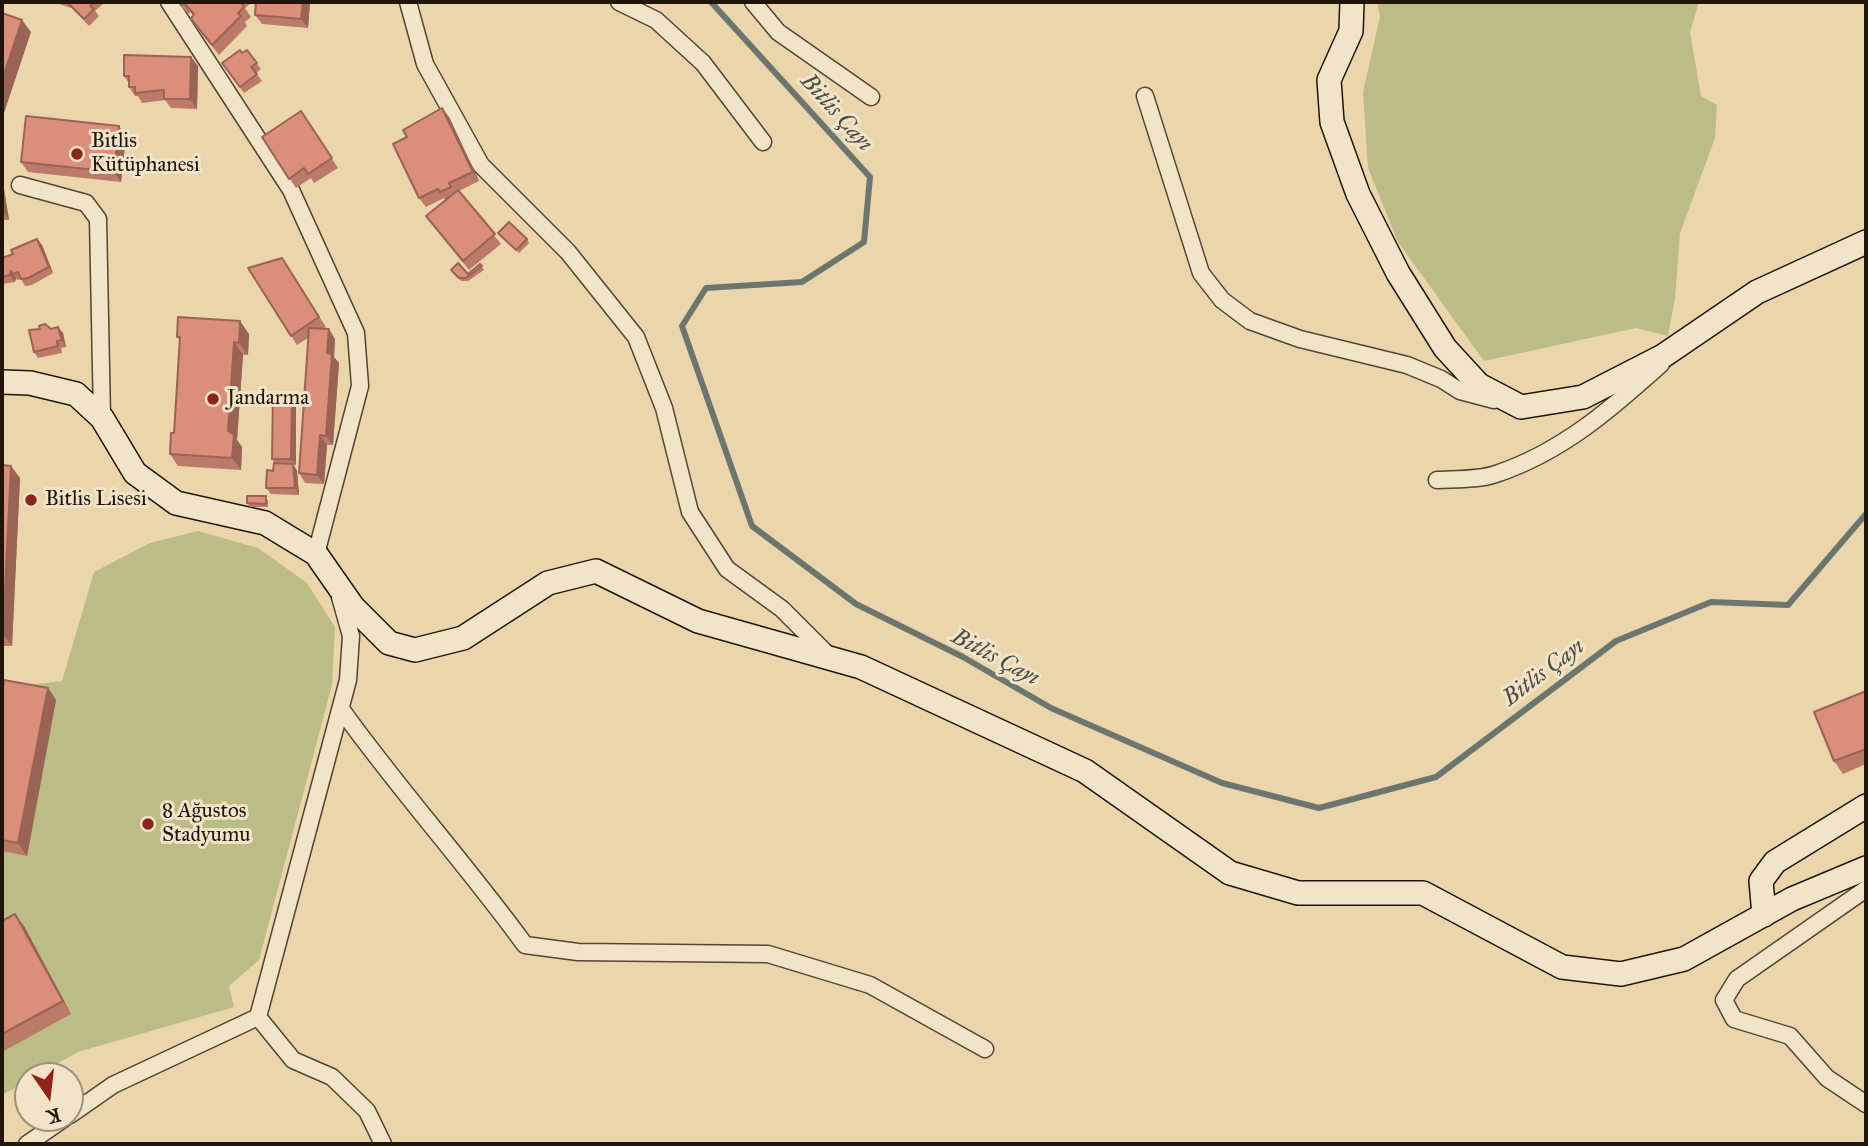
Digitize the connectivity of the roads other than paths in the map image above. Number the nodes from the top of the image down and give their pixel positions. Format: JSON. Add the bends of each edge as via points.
{"nodes":[{"id":1,"x":169,"y":2,"type":"edge"},
{"id":2,"x":619,"y":2,"type":"edge"},
{"id":3,"x":753,"y":2,"type":"edge"},
{"id":4,"x":1352,"y":2,"type":"edge"},
{"id":5,"x":411,"y":5,"type":"edge"},
{"id":6,"x":1145,"y":96,"type":"dead end"},
{"id":7,"x":871,"y":97,"type":"dead end"},
{"id":8,"x":762,"y":142,"type":"dead end"},
{"id":9,"x":20,"y":185,"type":"dead end"},
{"id":10,"x":1866,"y":242,"type":"edge"},
{"id":11,"x":1694,"y":335,"type":"junction"},
{"id":12,"x":2,"y":382,"type":"edge"},
{"id":13,"x":1521,"y":407,"type":"junction"},
{"id":14,"x":102,"y":418,"type":"junction"},
{"id":15,"x":1437,"y":480,"type":"dead end"},
{"id":16,"x":316,"y":554,"type":"junction"},
{"id":17,"x":337,"y":584,"type":"junction"},
{"id":18,"x":832,"y":659,"type":"junction"},
{"id":19,"x":341,"y":709,"type":"junction"},
{"id":20,"x":1866,"y":806,"type":"edge"},
{"id":21,"x":1866,"y":868,"type":"edge"},
{"id":22,"x":1866,"y":889,"type":"edge"},
{"id":23,"x":1763,"y":915,"type":"junction"},
{"id":24,"x":258,"y":1017,"type":"junction"},
{"id":25,"x":985,"y":1049,"type":"dead end"},
{"id":26,"x":1866,"y":1104,"type":"edge"},
{"id":27,"x":84,"y":1105,"type":"edge"},
{"id":28,"x":45,"y":1132,"type":"edge"},
{"id":29,"x":27,"y":1144,"type":"edge"},
{"id":30,"x":383,"y":1144,"type":"edge"}],
"edges":[{"from":1,"to":16,"type":"street","via":[[292,190],[356,333],[360,386]]},
{"from":2,"to":8,"type":"street","via":[[656,20],[703,63]]},
{"from":3,"to":7,"type":"street","via":[[778,32]]},
{"from":4,"to":13,"type":"street","via":[[1352,31],[1329,80],[1332,122],[1357,194],[1398,274],[1445,348],[1479,385]]},
{"from":5,"to":18,"type":"street","via":[[425,64],[481,165],[568,252],[636,337],[664,408],[690,512],[727,569],[782,609]]},
{"from":6,"to":13,"type":"street","via":[[1201,273],[1223,300],[1250,321],[1300,339],[1407,365],[1461,391]]},
{"from":9,"to":14,"type":"street","via":[[86,204],[98,219]]},
{"from":10,"to":11,"type":"street","via":[[1757,292]]},
{"from":11,"to":13,"type":"street","via":[[1583,397]]},
{"from":11,"to":15,"type":"street","via":[[1595,424],[1552,450],[1494,475]]},
{"from":12,"to":14,"type":"street","via":[[76,394]]},
{"from":14,"to":16,"type":"street","via":[[135,473],[176,503],[265,523]]},
{"from":16,"to":17,"type":"street"},
{"from":17,"to":18,"type":"street","via":[[389,643],[415,650],[463,638],[548,583],[596,571],[698,621]]},
{"from":17,"to":19,"type":"street","via":[[351,636]]},
{"from":18,"to":23,"type":"street","via":[[861,667],[1085,771],[1230,873],[1298,893],[1423,893],[1562,967],[1621,974],[1684,959]]},
{"from":19,"to":24,"type":"street"},
{"from":19,"to":25,"type":"street","via":[[525,945],[578,952],[768,954],[870,985]]},
{"from":20,"to":23,"type":"street","via":[[1775,862],[1760,881]]},
{"from":21,"to":23,"type":"street"},
{"from":22,"to":26,"type":"street","via":[[1737,979],[1724,1000],[1734,1019],[1790,1036],[1827,1078]]},
{"from":24,"to":27,"type":"street","via":[[113,1084]]},
{"from":24,"to":30,"type":"street","via":[[293,1060],[332,1077],[367,1111]]},
{"from":28,"to":29,"type":"street"}]}
